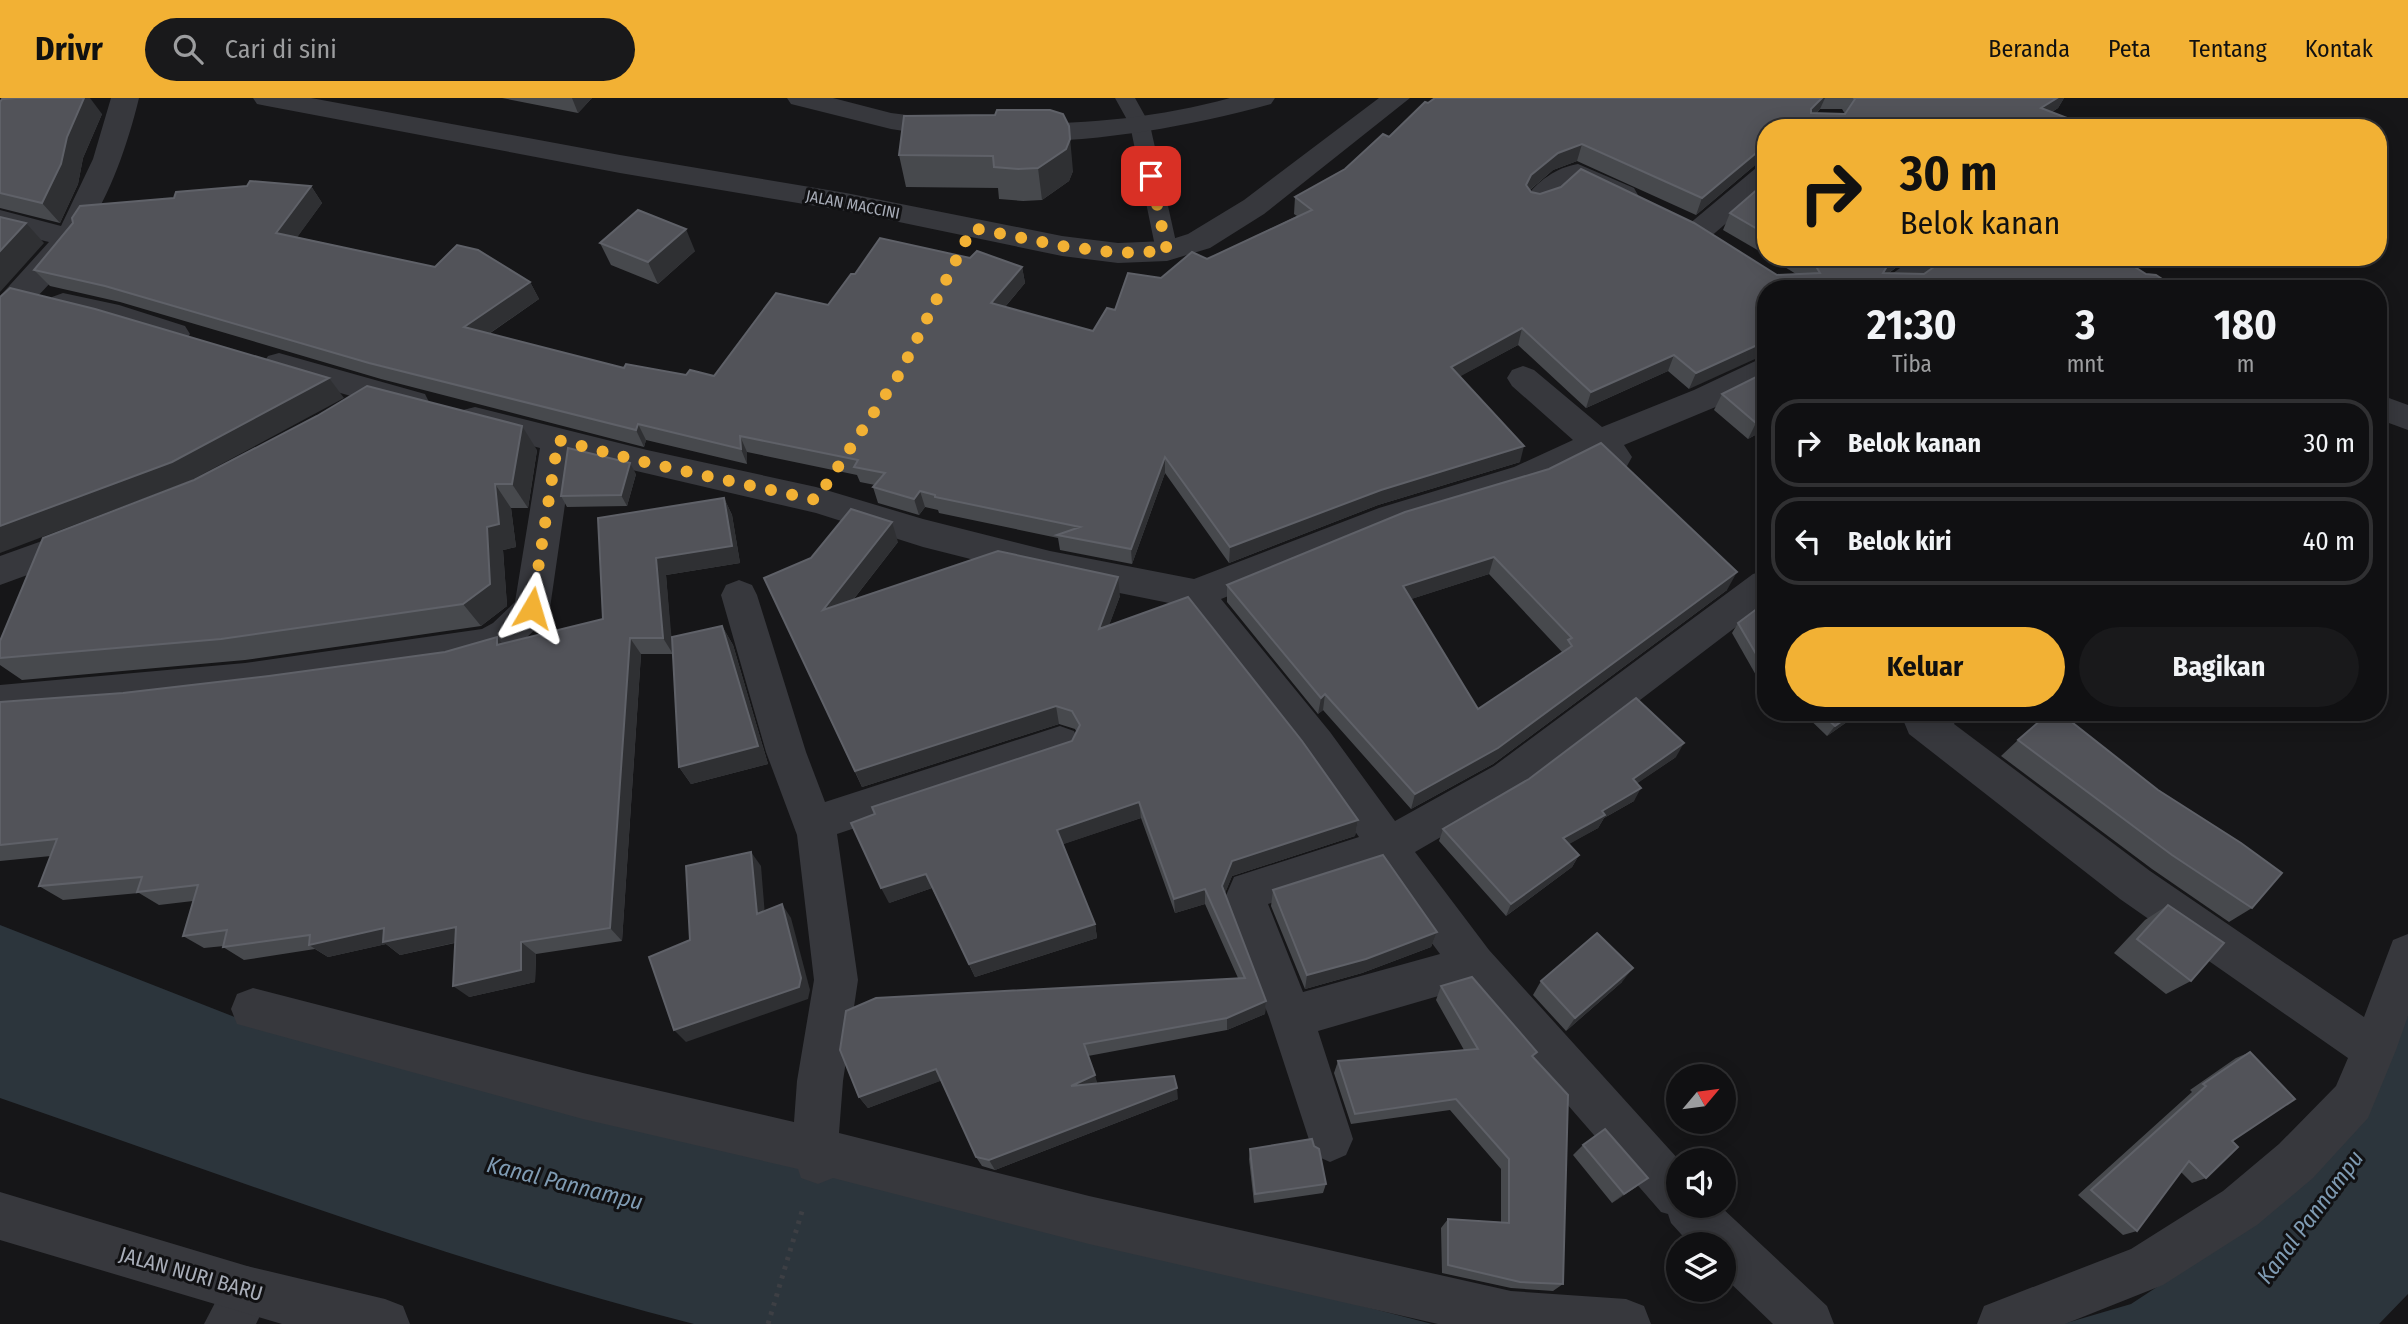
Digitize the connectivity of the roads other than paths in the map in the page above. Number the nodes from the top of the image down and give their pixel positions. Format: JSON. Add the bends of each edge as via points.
{"nodes":[{"id":1,"x":125,"y":98,"type":"edge"},
{"id":2,"x":267,"y":98,"type":"edge"},
{"id":3,"x":801,"y":98,"type":"edge"},
{"id":4,"x":1125,"y":98,"type":"edge"},
{"id":5,"x":1261,"y":98,"type":"edge"},
{"id":6,"x":1395,"y":98,"type":"edge"},
{"id":7,"x":1140,"y":125,"type":"junction"},
{"id":8,"x":1757,"y":178,"type":"edge"},
{"id":9,"x":1539,"y":200,"type":"edge"},
{"id":10,"x":0,"y":220,"type":"edge"},
{"id":11,"x":1674,"y":220,"type":"junction"},
{"id":12,"x":71,"y":238,"type":"junction"},
{"id":13,"x":1727,"y":249,"type":"edge"},
{"id":14,"x":1167,"y":251,"type":"junction"},
{"id":15,"x":1924,"y":266,"type":"edge"},
{"id":16,"x":1904,"y":280,"type":"edge"},
{"id":17,"x":12,"y":304,"type":"edge"},
{"id":18,"x":197,"y":341,"type":"edge"},
{"id":19,"x":248,"y":355,"type":"edge"},
{"id":20,"x":1757,"y":372,"type":"edge"},
{"id":21,"x":1523,"y":378,"type":"dead end"},
{"id":22,"x":380,"y":394,"type":"junction"},
{"id":23,"x":2387,"y":410,"type":"edge"},
{"id":24,"x":345,"y":415,"type":"edge"},
{"id":25,"x":2408,"y":418,"type":"edge"},
{"id":26,"x":558,"y":440,"type":"junction"},
{"id":27,"x":1599,"y":442,"type":"junction"},
{"id":28,"x":1638,"y":480,"type":"edge"},
{"id":29,"x":115,"y":528,"type":"edge"},
{"id":30,"x":0,"y":571,"type":"edge"},
{"id":31,"x":1756,"y":588,"type":"edge"},
{"id":32,"x":1195,"y":594,"type":"junction"},
{"id":33,"x":739,"y":595,"type":"dead end"},
{"id":34,"x":0,"y":701,"type":"edge"},
{"id":35,"x":1931,"y":721,"type":"edge"},
{"id":36,"x":1060,"y":743,"type":"edge"},
{"id":37,"x":813,"y":824,"type":"junction"},
{"id":38,"x":1389,"y":846,"type":"junction"},
{"id":39,"x":2408,"y":954,"type":"edge"},
{"id":40,"x":1474,"y":965,"type":"junction"},
{"id":41,"x":253,"y":1009,"type":"dead end"},
{"id":42,"x":1291,"y":1017,"type":"junction"},
{"id":43,"x":2374,"y":1050,"type":"junction"},
{"id":44,"x":1330,"y":1139,"type":"dead end"},
{"id":45,"x":816,"y":1156,"type":"junction"},
{"id":46,"x":1666,"y":1181,"type":"edge"},
{"id":47,"x":0,"y":1216,"type":"edge"},
{"id":48,"x":1699,"y":1218,"type":"edge"},
{"id":49,"x":238,"y":1308,"type":"edge"},
{"id":50,"x":385,"y":1324,"type":"edge"},
{"id":51,"x":1626,"y":1324,"type":"edge"},
{"id":52,"x":1809,"y":1324,"type":"edge"},
{"id":53,"x":2001,"y":1324,"type":"edge"}],
"edges":[{"from":1,"to":12,"type":"street","via":[[105,162]]},
{"from":2,"to":14,"type":"street","name":"JALAN MACCINI","via":[[846,202],[1062,246],[1118,253]]},
{"from":3,"to":7,"type":"street","via":[[891,121],[987,132],[1086,131]]},
{"from":4,"to":7,"type":"lane"},
{"from":5,"to":7,"type":"street"},
{"from":6,"to":14,"type":"street","name":"JALAN MACCINI","via":[[1254,207],[1199,240]]},
{"from":7,"to":14,"type":"lane"},
{"from":8,"to":11,"type":"street"},
{"from":9,"to":11,"type":"street","via":[[1570,174],[1578,173]]},
{"from":10,"to":12,"type":"street"},
{"from":11,"to":13,"type":"street"},
{"from":12,"to":17,"type":"street"},
{"from":15,"to":16,"type":"street"},
{"from":17,"to":18,"type":"street","via":[[119,316]]},
{"from":19,"to":22,"type":"street"},
{"from":20,"to":27,"type":"street"},
{"from":21,"to":27,"type":"street"},
{"from":22,"to":24,"type":"street"},
{"from":22,"to":26,"type":"street"},
{"from":23,"to":25,"type":"street"},
{"from":26,"to":32,"type":"street","via":[[816,500],[1050,565]]},
{"from":26,"to":34,"type":"street","via":[[532,608],[506,634],[489,643],[297,673]]},
{"from":27,"to":28,"type":"street"},
{"from":27,"to":32,"type":"street","via":[[1525,477],[1391,517]]},
{"from":29,"to":30,"type":"street"},
{"from":31,"to":38,"type":"street","via":[[1508,778]]},
{"from":32,"to":38,"type":"street","via":[[1316,744]]},
{"from":33,"to":37,"type":"street","via":[[786,752]]},
{"from":35,"to":43,"type":"street","via":[[2135,885]]},
{"from":36,"to":37,"type":"street"},
{"from":37,"to":45,"type":"street","via":[[836,980],[820,1081]]},
{"from":38,"to":40,"type":"street"},
{"from":38,"to":42,"type":"street","via":[[1249,891],[1245,900]]},
{"from":39,"to":43,"type":"street"},
{"from":40,"to":42,"type":"street"},
{"from":40,"to":46,"type":"street"},
{"from":41,"to":45,"type":"street"},
{"from":42,"to":44,"type":"street"},
{"from":43,"to":53,"type":"street","via":[[2352,1102],[2296,1161],[2240,1209],[2146,1268]]},
{"from":45,"to":51,"type":"street","via":[[1511,1316]]},
{"from":47,"to":49,"type":"street","name":"JALAN NURI BARU"},
{"from":48,"to":52,"type":"street"},
{"from":49,"to":50,"type":"street","name":"JALAN NURI BARU"}]}
